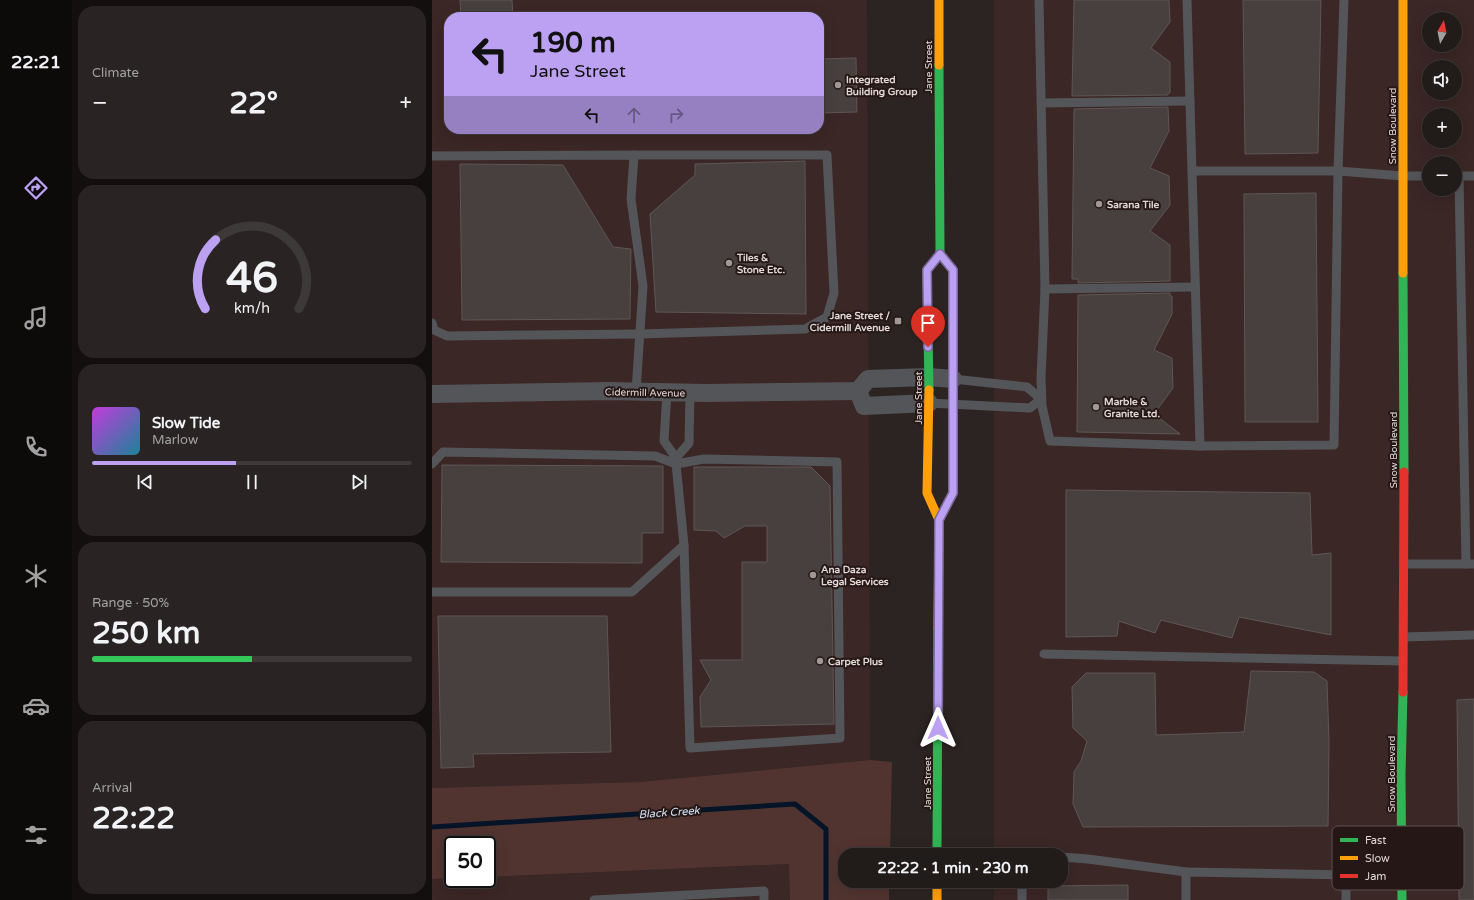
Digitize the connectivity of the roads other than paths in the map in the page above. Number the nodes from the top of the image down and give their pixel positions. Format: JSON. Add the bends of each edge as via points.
{"nodes":[{"id":1,"x":939,"y":0,"type":"edge"},
{"id":2,"x":1039,"y":0,"type":"edge"},
{"id":3,"x":1187,"y":0,"type":"edge"},
{"id":4,"x":1344,"y":0,"type":"edge"},
{"id":5,"x":1403,"y":0,"type":"edge"},
{"id":6,"x":1190,"y":101,"type":"junction"},
{"id":7,"x":1041,"y":103,"type":"junction"},
{"id":8,"x":634,"y":155,"type":"junction"},
{"id":9,"x":432,"y":156,"type":"edge"},
{"id":10,"x":1192,"y":171,"type":"junction"},
{"id":11,"x":1338,"y":172,"type":"junction"},
{"id":12,"x":1403,"y":176,"type":"junction"},
{"id":13,"x":1422,"y":176,"type":"edge"},
{"id":14,"x":1462,"y":176,"type":"edge"},
{"id":15,"x":1474,"y":176,"type":"edge"},
{"id":16,"x":1458,"y":196,"type":"edge"},
{"id":17,"x":940,"y":254,"type":"junction"},
{"id":18,"x":1195,"y":287,"type":"junction"},
{"id":19,"x":1045,"y":290,"type":"junction"},
{"id":20,"x":432,"y":323,"type":"edge"},
{"id":21,"x":640,"y":334,"type":"junction"},
{"id":22,"x":929,"y":378,"type":"junction"},
{"id":23,"x":953,"y":379,"type":"junction"},
{"id":24,"x":636,"y":391,"type":"junction"},
{"id":25,"x":858,"y":391,"type":"junction"},
{"id":26,"x":667,"y":392,"type":"junction"},
{"id":27,"x":690,"y":393,"type":"junction"},
{"id":28,"x":432,"y":394,"type":"edge"},
{"id":29,"x":1041,"y":399,"type":"junction"},
{"id":30,"x":929,"y":403,"type":"junction"},
{"id":31,"x":954,"y":405,"type":"junction"},
{"id":32,"x":1200,"y":446,"type":"junction"},
{"id":33,"x":676,"y":461,"type":"junction"},
{"id":34,"x":432,"y":464,"type":"edge"},
{"id":35,"x":939,"y":520,"type":"junction"},
{"id":36,"x":684,"y":545,"type":"junction"},
{"id":37,"x":1404,"y":564,"type":"junction"},
{"id":38,"x":1470,"y":564,"type":"edge"},
{"id":39,"x":432,"y":592,"type":"edge"},
{"id":40,"x":1474,"y":635,"type":"edge"},
{"id":41,"x":1404,"y":637,"type":"junction"},
{"id":42,"x":1044,"y":654,"type":"dead end"},
{"id":43,"x":1404,"y":661,"type":"junction"},
{"id":44,"x":1402,"y":826,"type":"edge"},
{"id":45,"x":937,"y":848,"type":"edge"},
{"id":46,"x":1068,"y":858,"type":"edge"},
{"id":47,"x":1186,"y":872,"type":"junction"},
{"id":48,"x":1332,"y":875,"type":"edge"},
{"id":49,"x":937,"y":888,"type":"edge"},
{"id":50,"x":1022,"y":888,"type":"edge"},
{"id":51,"x":594,"y":900,"type":"edge"},
{"id":52,"x":600,"y":900,"type":"edge"},
{"id":53,"x":764,"y":900,"type":"edge"},
{"id":54,"x":937,"y":900,"type":"edge"},
{"id":55,"x":1022,"y":900,"type":"edge"},
{"id":56,"x":1186,"y":900,"type":"edge"}],
"edges":[{"from":1,"to":17,"type":"main road","name":"Jane Street"},
{"from":2,"to":7,"type":"lane"},
{"from":3,"to":6,"type":"lane"},
{"from":4,"to":11,"type":"lane"},
{"from":5,"to":12,"type":"main road","name":"Snow Boulevard"},
{"from":6,"to":7,"type":"lane"},
{"from":6,"to":10,"type":"lane"},
{"from":7,"to":19,"type":"lane"},
{"from":8,"to":9,"type":"lane"},
{"from":8,"to":21,"type":"lane","via":[[631,199],[643,286]]},
{"from":8,"to":21,"type":"lane","via":[[827,155],[834,293],[827,317],[805,329]]},
{"from":10,"to":11,"type":"lane"},
{"from":10,"to":18,"type":"lane"},
{"from":11,"to":12,"type":"lane"},
{"from":11,"to":32,"type":"lane","via":[[1334,444]]},
{"from":12,"to":13,"type":"lane"},
{"from":12,"to":37,"type":"main road","name":"Snow Boulevard"},
{"from":14,"to":15,"type":"lane"},
{"from":16,"to":38,"type":"lane"},
{"from":17,"to":22,"type":"main road","name":"Jane Street","via":[[927,270]]},
{"from":17,"to":23,"type":"main road","name":"Jane Street","via":[[953,270]]},
{"from":18,"to":19,"type":"lane"},
{"from":18,"to":32,"type":"lane"},
{"from":19,"to":29,"type":"lane"},
{"from":20,"to":21,"type":"lane","via":[[434,330],[447,336]]},
{"from":21,"to":24,"type":"lane"},
{"from":22,"to":23,"type":"street"},
{"from":22,"to":25,"type":"street","via":[[868,379]]},
{"from":22,"to":30,"type":"main road","name":"Jane Street"},
{"from":23,"to":29,"type":"lane","via":[[1027,387]]},
{"from":23,"to":31,"type":"main road","name":"Jane Street"},
{"from":24,"to":26,"type":"street","name":"Cidermill Avenue"},
{"from":24,"to":28,"type":"street","name":"Cidermill Avenue"},
{"from":25,"to":27,"type":"street","name":"Cidermill Avenue"},
{"from":25,"to":30,"type":"street","via":[[864,406]]},
{"from":26,"to":27,"type":"street","name":"Cidermill Avenue"},
{"from":26,"to":33,"type":"lane","via":[[664,441]]},
{"from":27,"to":33,"type":"lane","via":[[689,443]]},
{"from":29,"to":31,"type":"lane","via":[[1030,408]]},
{"from":29,"to":32,"type":"lane","via":[[1050,441]]},
{"from":30,"to":31,"type":"lane"},
{"from":30,"to":35,"type":"main road","name":"Jane Street","via":[[927,493]]},
{"from":31,"to":35,"type":"main road","name":"Jane Street","via":[[953,493]]},
{"from":33,"to":34,"type":"lane","via":[[655,456],[443,452]]},
{"from":33,"to":36,"type":"lane"},
{"from":33,"to":36,"type":"lane","via":[[704,459],[837,462],[840,738],[690,748]]},
{"from":35,"to":45,"type":"main road","name":"Jane Street"},
{"from":36,"to":39,"type":"lane","via":[[632,592]]},
{"from":37,"to":38,"type":"lane"},
{"from":37,"to":41,"type":"main road","name":"Snow Boulevard"},
{"from":40,"to":41,"type":"lane"},
{"from":41,"to":43,"type":"main road","name":"Snow Boulevard"},
{"from":42,"to":43,"type":"lane"},
{"from":43,"to":44,"type":"main road","name":"Snow Boulevard"},
{"from":46,"to":47,"type":"lane"},
{"from":47,"to":48,"type":"lane"},
{"from":47,"to":56,"type":"lane"},
{"from":49,"to":54,"type":"main road"},
{"from":50,"to":55,"type":"lane"},
{"from":51,"to":52,"type":"lane"},
{"from":52,"to":53,"type":"lane","via":[[764,891]]}]}
